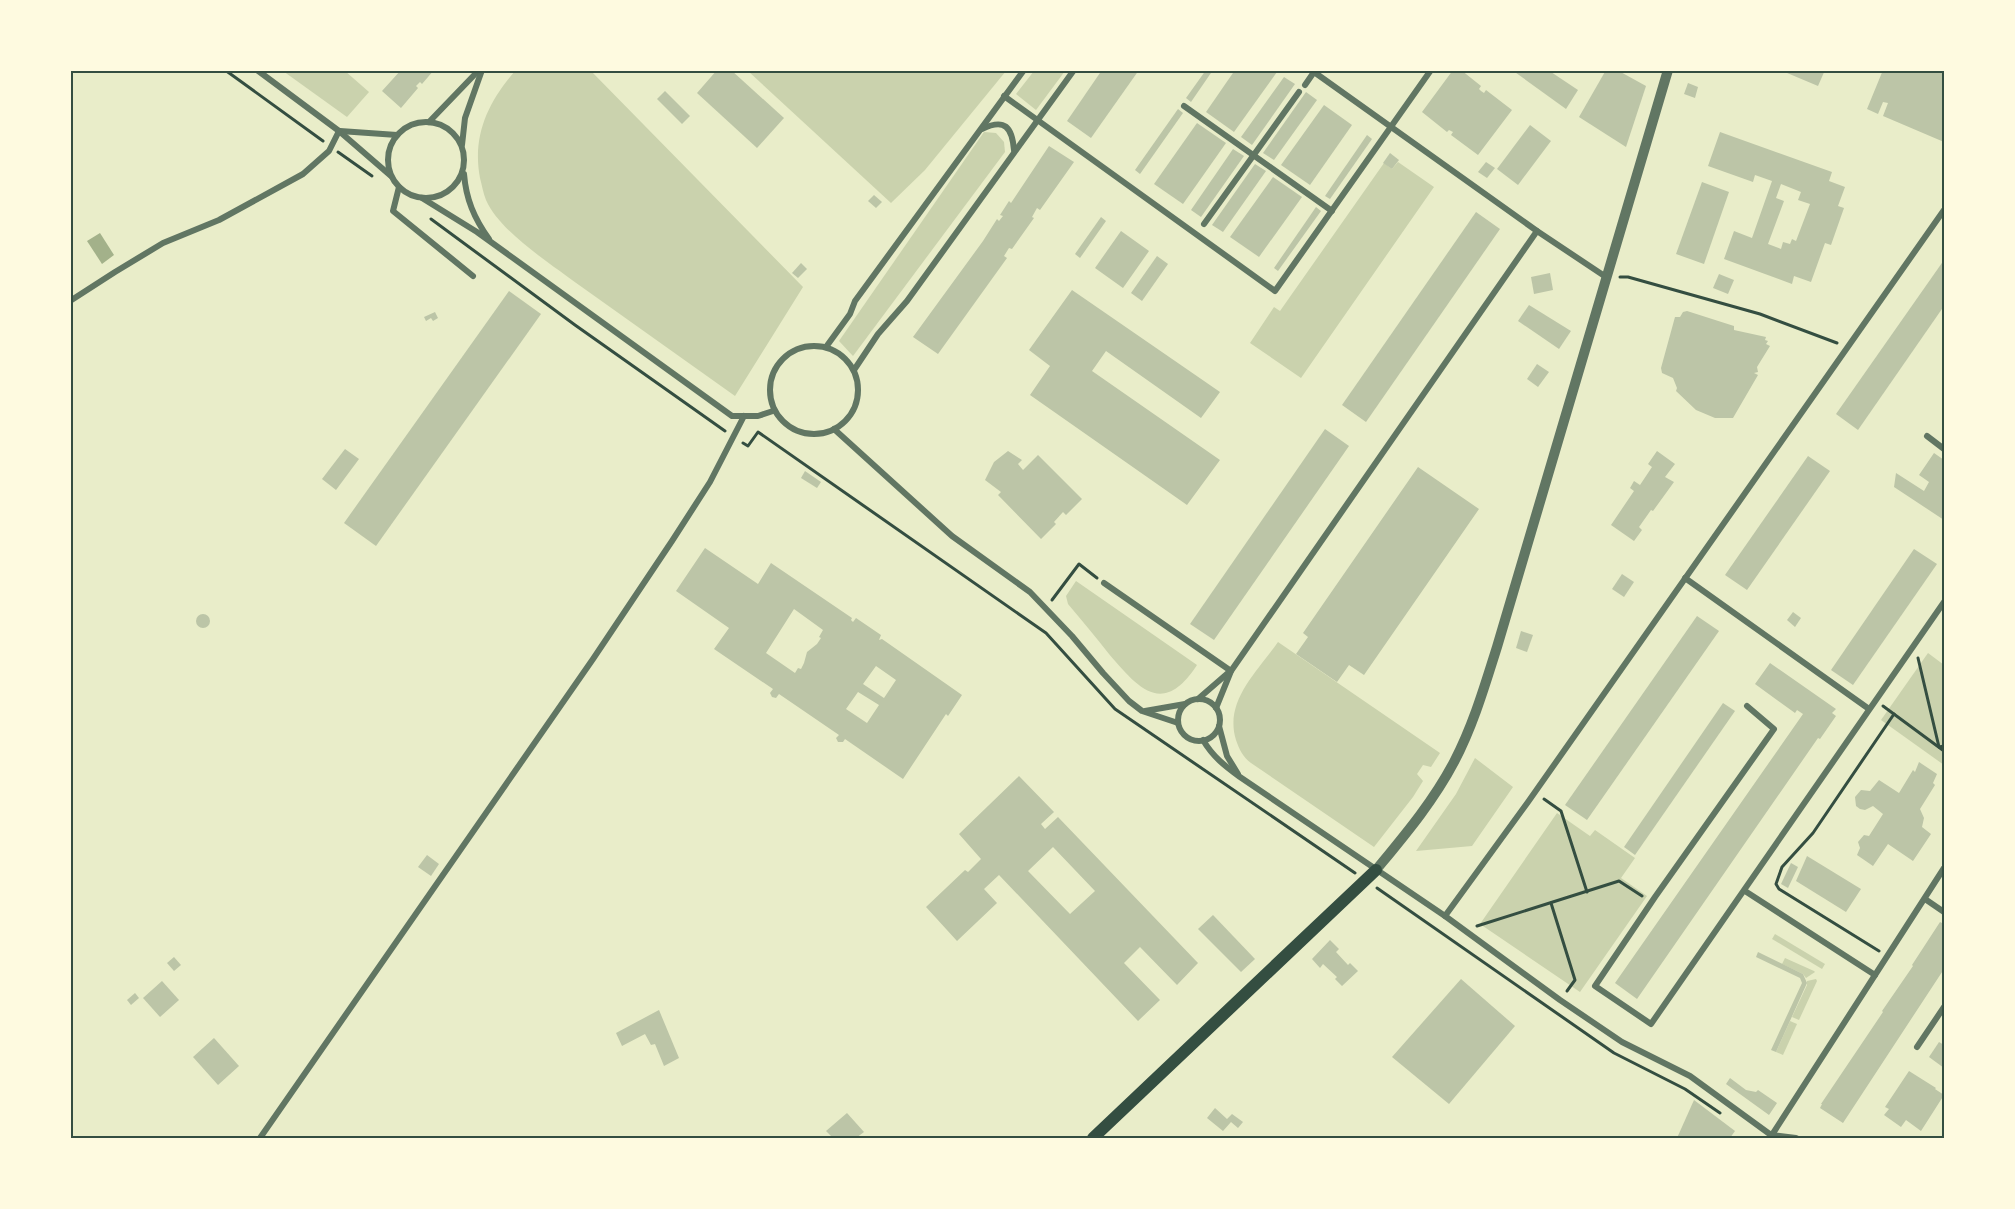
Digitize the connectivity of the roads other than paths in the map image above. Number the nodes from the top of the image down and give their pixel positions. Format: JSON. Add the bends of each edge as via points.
{"nodes":[{"id":1,"x":257,"y":70,"type":"edge"},
{"id":2,"x":481,"y":70,"type":"edge"},
{"id":3,"x":1024,"y":70,"type":"edge"},
{"id":4,"x":1074,"y":70,"type":"edge"},
{"id":5,"x":1431,"y":70,"type":"edge"},
{"id":6,"x":1668,"y":70,"type":"edge"},
{"id":7,"x":1315,"y":71,"type":"edge"},
{"id":8,"x":1305,"y":85,"type":"dead end"},
{"id":9,"x":1299,"y":92,"type":"dead end"},
{"id":10,"x":1004,"y":96,"type":"junction"},
{"id":11,"x":1184,"y":106,"type":"dead end"},
{"id":12,"x":1038,"y":121,"type":"junction"},
{"id":13,"x":429,"y":122,"type":"junction"},
{"id":14,"x":1392,"y":127,"type":"junction"},
{"id":15,"x":980,"y":129,"type":"junction"},
{"id":16,"x":339,"y":130,"type":"junction"},
{"id":17,"x":397,"y":135,"type":"junction"},
{"id":18,"x":462,"y":145,"type":"junction"},
{"id":19,"x":1014,"y":151,"type":"junction"},
{"id":20,"x":1254,"y":156,"type":"junction"},
{"id":21,"x":463,"y":170,"type":"junction"},
{"id":22,"x":392,"y":176,"type":"junction"},
{"id":23,"x":399,"y":187,"type":"junction"},
{"id":24,"x":422,"y":198,"type":"junction"},
{"id":25,"x":1944,"y":210,"type":"edge"},
{"id":26,"x":1332,"y":212,"type":"junction"},
{"id":27,"x":1204,"y":224,"type":"dead end"},
{"id":28,"x":1537,"y":231,"type":"junction"},
{"id":29,"x":493,"y":244,"type":"junction"},
{"id":30,"x":473,"y":276,"type":"dead end"},
{"id":31,"x":1606,"y":277,"type":"junction"},
{"id":32,"x":70,"y":301,"type":"edge"},
{"id":33,"x":826,"y":347,"type":"junction"},
{"id":34,"x":854,"y":370,"type":"junction"},
{"id":35,"x":773,"y":411,"type":"dead end"},
{"id":36,"x":744,"y":416,"type":"junction"},
{"id":37,"x":834,"y":429,"type":"junction"},
{"id":38,"x":1927,"y":436,"type":"dead end"},
{"id":39,"x":1944,"y":449,"type":"edge"},
{"id":40,"x":1685,"y":578,"type":"junction"},
{"id":41,"x":1104,"y":583,"type":"road end"},
{"id":42,"x":1944,"y":602,"type":"edge"},
{"id":43,"x":1231,"y":671,"type":"junction"},
{"id":44,"x":1198,"y":699,"type":"junction"},
{"id":45,"x":1185,"y":704,"type":"junction"},
{"id":46,"x":1747,"y":706,"type":"dead end"},
{"id":47,"x":1216,"y":708,"type":"junction"},
{"id":48,"x":1869,"y":709,"type":"junction"},
{"id":49,"x":1142,"y":711,"type":"junction"},
{"id":50,"x":1178,"y":723,"type":"junction"},
{"id":51,"x":1219,"y":726,"type":"junction"},
{"id":52,"x":1203,"y":740,"type":"junction"},
{"id":53,"x":1240,"y":777,"type":"junction"},
{"id":54,"x":1944,"y":868,"type":"edge"},
{"id":55,"x":1376,"y":870,"type":"junction"},
{"id":56,"x":1745,"y":891,"type":"junction"},
{"id":57,"x":1925,"y":899,"type":"junction"},
{"id":58,"x":1944,"y":912,"type":"edge"},
{"id":59,"x":1445,"y":916,"type":"junction"},
{"id":60,"x":1875,"y":975,"type":"junction"},
{"id":61,"x":1944,"y":1007,"type":"edge"},
{"id":62,"x":1917,"y":1047,"type":"dead end"},
{"id":63,"x":1770,"y":1137,"type":"edge"},
{"id":64,"x":260,"y":1138,"type":"edge"},
{"id":65,"x":1093,"y":1138,"type":"edge"},
{"id":66,"x":1796,"y":1138,"type":"edge"}],
"edges":[{"from":1,"to":16,"type":"street"},
{"from":2,"to":13,"type":"street"},
{"from":2,"to":18,"type":"street","via":[[465,118]]},
{"from":3,"to":10,"type":"street"},
{"from":4,"to":12,"type":"street"},
{"from":5,"to":14,"type":"street"},
{"from":6,"to":31,"type":"street"},
{"from":7,"to":8,"type":"street"},
{"from":7,"to":14,"type":"street"},
{"from":9,"to":20,"type":"street"},
{"from":10,"to":12,"type":"street"},
{"from":10,"to":15,"type":"street"},
{"from":11,"to":20,"type":"street"},
{"from":12,"to":19,"type":"street"},
{"from":12,"to":26,"type":"street","via":[[1275,291]]},
{"from":13,"to":17,"type":"street","via":[[412,124]]},
{"from":13,"to":18,"type":"street","via":[[445,126]]},
{"from":14,"to":26,"type":"street"},
{"from":14,"to":28,"type":"street"},
{"from":15,"to":19,"type":"street","via":[[994,123],[1008,128]]},
{"from":15,"to":33,"type":"street"},
{"from":16,"to":17,"type":"street"},
{"from":16,"to":22,"type":"street"},
{"from":16,"to":32,"type":"street","via":[[329,151],[303,174],[219,220],[163,243]]},
{"from":17,"to":22,"type":"street","via":[[388,154]]},
{"from":18,"to":21,"type":"street"},
{"from":19,"to":34,"type":"street"},
{"from":20,"to":26,"type":"street"},
{"from":20,"to":27,"type":"street"},
{"from":21,"to":24,"type":"street","via":[[448,192]]},
{"from":21,"to":29,"type":"street","via":[[469,204]]},
{"from":22,"to":23,"type":"street"},
{"from":23,"to":24,"type":"street"},
{"from":23,"to":30,"type":"street","via":[[393,211]]},
{"from":24,"to":29,"type":"street"},
{"from":25,"to":40,"type":"street"},
{"from":28,"to":31,"type":"street"},
{"from":28,"to":43,"type":"street"},
{"from":29,"to":36,"type":"street","via":[[732,416]]},
{"from":31,"to":55,"type":"street","via":[[1477,708],[1455,761],[1433,798]]},
{"from":33,"to":34,"type":"street","via":[[846,359]]},
{"from":33,"to":37,"type":"street","via":[[800,348],[783,358],[772,375],[770,394],[776,413],[790,427],[808,434]]},
{"from":34,"to":37,"type":"street","via":[[858,386],[855,405]]},
{"from":35,"to":36,"type":"street"},
{"from":36,"to":64,"type":"street","via":[[710,482],[593,659]]},
{"from":37,"to":49,"type":"street","via":[[952,536],[1047,607],[1119,691]]},
{"from":38,"to":39,"type":"street"},
{"from":40,"to":48,"type":"street"},
{"from":40,"to":59,"type":"street"},
{"from":41,"to":43,"type":"street"},
{"from":42,"to":48,"type":"street"},
{"from":43,"to":44,"type":"street"},
{"from":43,"to":47,"type":"street"},
{"from":44,"to":45,"type":"street"},
{"from":44,"to":47,"type":"street"},
{"from":45,"to":49,"type":"street"},
{"from":45,"to":50,"type":"street"},
{"from":46,"to":56,"type":"street","via":[[1774,729],[1595,986],[1652,1024]]},
{"from":47,"to":51,"type":"street"},
{"from":48,"to":56,"type":"street"},
{"from":49,"to":50,"type":"street"},
{"from":50,"to":52,"type":"street","via":[[1190,739]]},
{"from":51,"to":52,"type":"street"},
{"from":51,"to":53,"type":"street","via":[[1227,756]]},
{"from":52,"to":53,"type":"street","via":[[1210,753]]},
{"from":53,"to":55,"type":"street"},
{"from":54,"to":57,"type":"street"},
{"from":55,"to":59,"type":"street"},
{"from":55,"to":65,"type":"main road"},
{"from":56,"to":60,"type":"street"},
{"from":57,"to":58,"type":"street"},
{"from":57,"to":60,"type":"street"},
{"from":59,"to":63,"type":"street","via":[[1622,1042],[1690,1076]]},
{"from":60,"to":63,"type":"street"},
{"from":61,"to":62,"type":"street"},
{"from":63,"to":66,"type":"street"}]}
